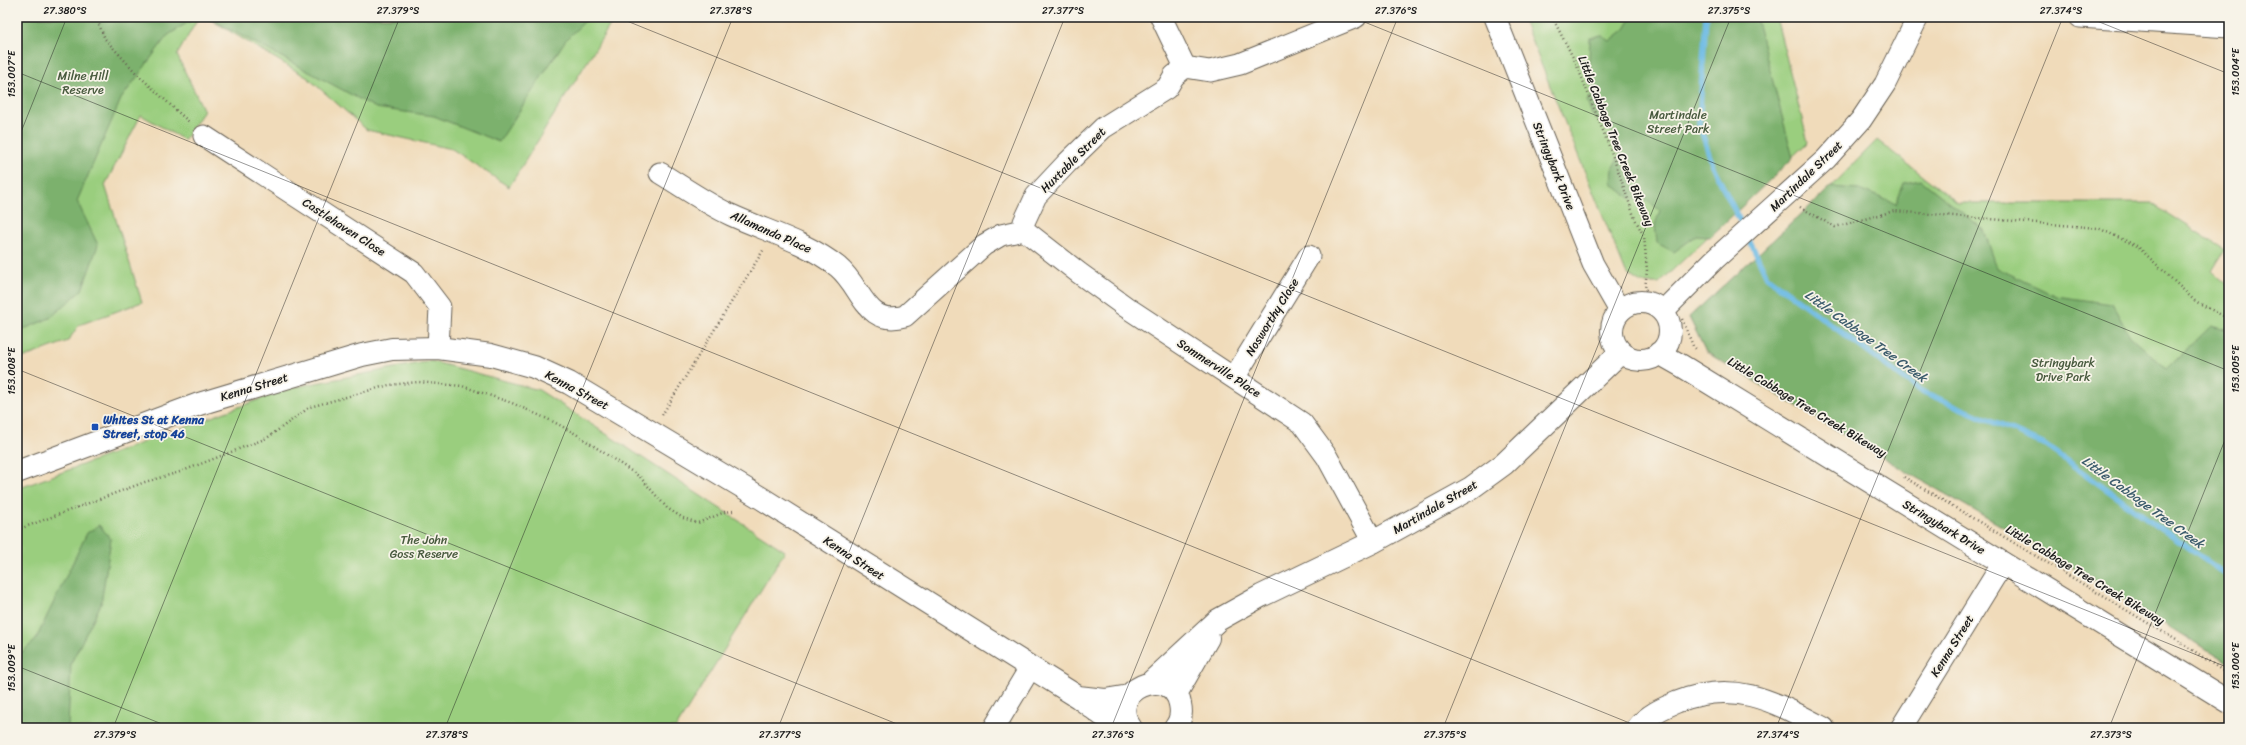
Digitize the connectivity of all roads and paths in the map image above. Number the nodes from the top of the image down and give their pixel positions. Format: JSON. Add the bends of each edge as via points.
{"nodes":[{"id":1,"x":96,"y":17,"type":"edge"},
{"id":2,"x":1161,"y":17,"type":"edge"},
{"id":3,"x":1356,"y":17,"type":"edge"},
{"id":4,"x":1495,"y":17,"type":"edge"},
{"id":5,"x":1552,"y":17,"type":"edge"},
{"id":6,"x":1918,"y":17,"type":"edge"},
{"id":7,"x":2080,"y":17,"type":"edge"},
{"id":8,"x":2229,"y":27,"type":"edge"},
{"id":9,"x":1185,"y":67,"type":"junction"},
{"id":10,"x":204,"y":136,"type":"joint"},
{"id":11,"x":660,"y":173,"type":"dead end"},
{"id":12,"x":1797,"y":206,"type":"dead end"},
{"id":13,"x":1024,"y":230,"type":"junction"},
{"id":14,"x":775,"y":231,"type":"junction"},
{"id":15,"x":1309,"y":256,"type":"dead end"},
{"id":16,"x":1666,"y":308,"type":"junction"},
{"id":17,"x":1620,"y":311,"type":"junction"},
{"id":18,"x":2229,"y":319,"type":"edge"},
{"id":19,"x":438,"y":348,"type":"junction"},
{"id":20,"x":1698,"y":351,"type":"dead end"},
{"id":21,"x":1622,"y":352,"type":"junction"},
{"id":22,"x":1659,"y":353,"type":"junction"},
{"id":23,"x":1234,"y":378,"type":"junction"},
{"id":24,"x":652,"y":432,"type":"junction"},
{"id":25,"x":17,"y":472,"type":"edge"},
{"id":26,"x":1898,"y":472,"type":"dead end"},
{"id":27,"x":733,"y":511,"type":"dead end"},
{"id":28,"x":17,"y":530,"type":"edge"},
{"id":29,"x":1374,"y":542,"type":"junction"},
{"id":30,"x":2003,"y":563,"type":"junction"},
{"id":31,"x":1218,"y":620,"type":"junction"},
{"id":32,"x":1030,"y":668,"type":"junction"},
{"id":33,"x":2229,"y":675,"type":"edge"},
{"id":34,"x":1150,"y":683,"type":"junction"},
{"id":35,"x":1176,"y":694,"type":"junction"},
{"id":36,"x":1129,"y":696,"type":"junction"},
{"id":37,"x":1078,"y":697,"type":"junction"},
{"id":38,"x":2229,"y":702,"type":"edge"},
{"id":39,"x":1180,"y":725,"type":"edge"},
{"id":40,"x":1130,"y":726,"type":"edge"},
{"id":41,"x":994,"y":728,"type":"edge"},
{"id":42,"x":1637,"y":728,"type":"edge"},
{"id":43,"x":1824,"y":728,"type":"edge"},
{"id":44,"x":1901,"y":728,"type":"edge"}],
"edges":[{"from":1,"to":10,"type":"path","via":[[105,39],[138,75]]},
{"from":2,"to":9,"type":"street"},
{"from":3,"to":9,"type":"street","via":[[1240,64],[1210,71]]},
{"from":4,"to":17,"type":"street","name":"Stringybark Drive","via":[[1593,264]]},
{"from":5,"to":16,"type":"path","name":"Little Cabbage Tree Creek Bikeway","via":[[1576,63],[1635,219],[1644,236],[1647,270],[1645,289]]},
{"from":6,"to":16,"type":"street","name":"Martindale Street","via":[[1885,84],[1861,120],[1826,159],[1714,260]]},
{"from":7,"to":8,"type":"street"},
{"from":9,"to":13,"type":"street","name":"Huxtable Street","via":[[1174,76],[1167,88],[1103,128],[1067,164],[1036,196],[1024,222]]},
{"from":10,"to":19,"type":"street","name":"Castlehaven Close","via":[[414,273],[440,307]]},
{"from":11,"to":14,"type":"street","name":"Allamanda Place","via":[[731,215]]},
{"from":12,"to":18,"type":"path","via":[[1835,227],[1894,211],[2098,228],[2137,246],[2195,301]]},
{"from":13,"to":14,"type":"street","name":"Allamanda Place","via":[[1001,235],[984,245],[905,316],[892,320],[879,317],[872,311],[839,268],[796,240]]},
{"from":13,"to":23,"type":"street","name":"Sommerville Place","via":[[1126,307]]},
{"from":14,"to":24,"type":"path"},
{"from":15,"to":23,"type":"street","name":"Nosworthy Close"},
{"from":16,"to":17,"type":"street","via":[[1646,302],[1628,305]]},
{"from":16,"to":20,"type":"path","name":"Little Cabbage Tree Creek Bikeway","via":[[1682,316],[1693,346]]},
{"from":16,"to":22,"type":"street","via":[[1670,333],[1666,346]]},
{"from":17,"to":21,"type":"street","via":[[1613,327],[1613,336]]},
{"from":19,"to":24,"type":"street","name":"Kenna Street","via":[[491,355],[534,367],[569,383]]},
{"from":19,"to":25,"type":"street","name":"Kenna Street","via":[[392,350],[362,355],[199,404]]},
{"from":21,"to":22,"type":"street","via":[[1640,359],[1652,358]]},
{"from":21,"to":29,"type":"street","name":"Martindale Street","via":[[1504,464],[1471,488]]},
{"from":22,"to":30,"type":"street","name":"Stringybark Drive"},
{"from":23,"to":29,"type":"street","name":"Sommerville Place","via":[[1302,423],[1327,457]]},
{"from":24,"to":32,"type":"street","name":"Kenna Street"},
{"from":26,"to":33,"type":"path","name":"Little Cabbage Tree Creek Bikeway","via":[[2188,647]]},
{"from":27,"to":28,"type":"path","via":[[698,523],[683,518],[667,508],[640,477],[554,422],[512,403],[462,386],[418,382],[389,385],[310,407],[267,438]]},
{"from":29,"to":31,"type":"street","name":"Martindale Street","via":[[1261,596]]},
{"from":30,"to":38,"type":"street","name":"Stringybark Drive"},
{"from":30,"to":44,"type":"street","name":"Kenna Street"},
{"from":31,"to":34,"type":"street","name":"Martindale Street"},
{"from":31,"to":35,"type":"street"},
{"from":32,"to":37,"type":"street","name":"Kenna Street"},
{"from":32,"to":41,"type":"street"},
{"from":34,"to":35,"type":"street","via":[[1164,685]]},
{"from":34,"to":36,"type":"street","name":"Kenna Street","via":[[1138,687]]},
{"from":35,"to":39,"type":"street","via":[[1180,701]]},
{"from":36,"to":37,"type":"street","name":"Kenna Street","via":[[1105,700]]},
{"from":36,"to":40,"type":"street","name":"Kenna Street","via":[[1125,710]]},
{"from":37,"to":40,"type":"street","name":"Kenna Street","via":[[1102,715]]},
{"from":42,"to":43,"type":"street","via":[[1662,708],[1708,693],[1732,691],[1751,694],[1776,703]]}]}
